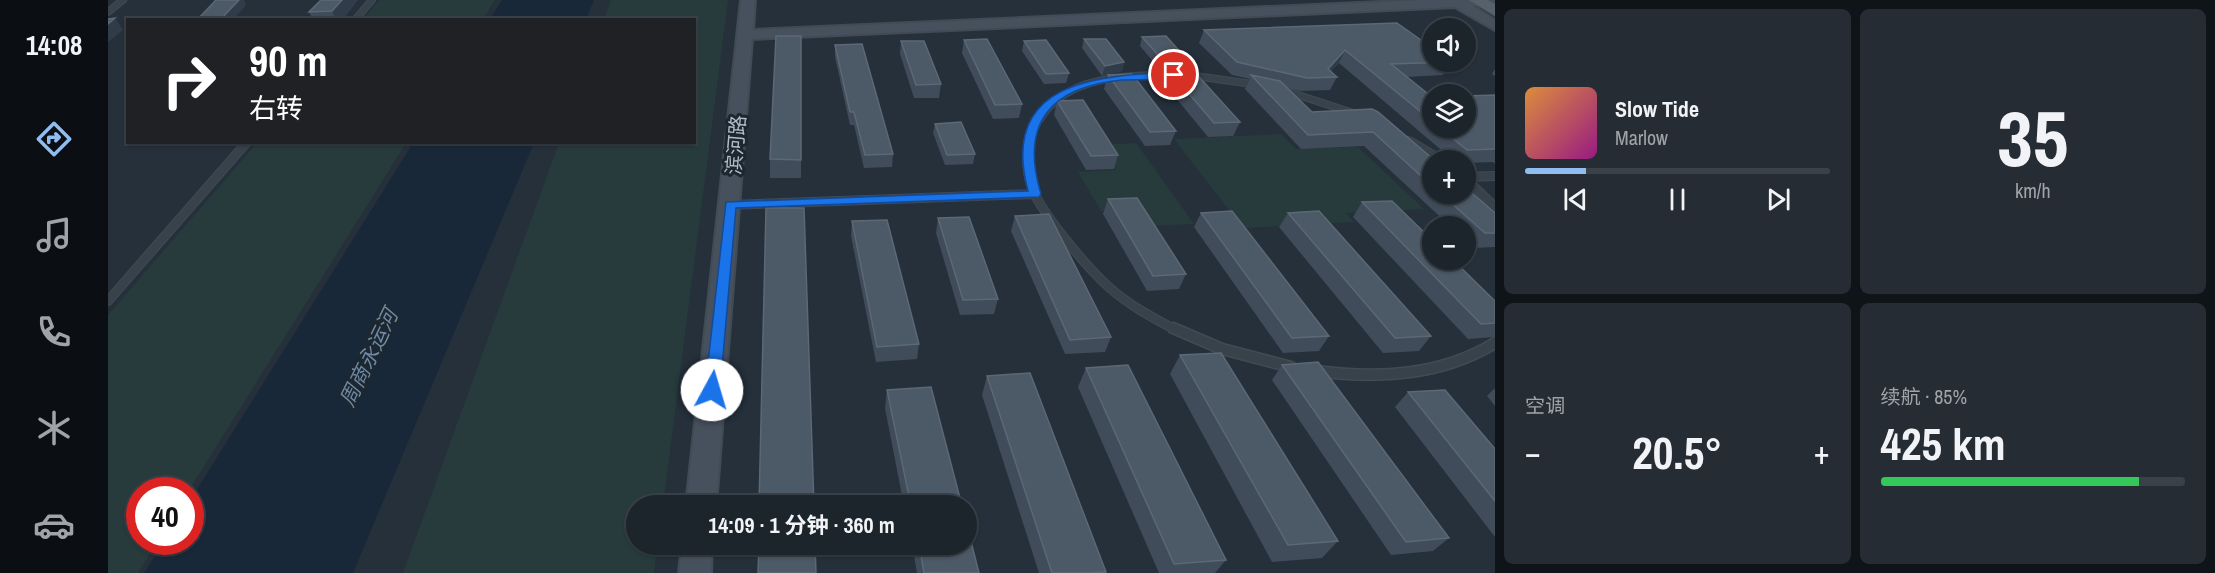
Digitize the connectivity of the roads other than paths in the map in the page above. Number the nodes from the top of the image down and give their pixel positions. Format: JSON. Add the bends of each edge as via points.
{"nodes":[{"id":1,"x":123,"y":0,"type":"edge"},
{"id":2,"x":372,"y":0,"type":"edge"},
{"id":3,"x":748,"y":0,"type":"edge"},
{"id":4,"x":1484,"y":1,"type":"edge"},
{"id":5,"x":1456,"y":2,"type":"edge"},
{"id":6,"x":1495,"y":11,"type":"edge"},
{"id":7,"x":108,"y":12,"type":"edge"},
{"id":8,"x":357,"y":18,"type":"edge"},
{"id":9,"x":1495,"y":26,"type":"edge"},
{"id":10,"x":746,"y":34,"type":"junction"},
{"id":11,"x":1263,"y":86,"type":"edge"},
{"id":12,"x":1273,"y":88,"type":"edge"},
{"id":13,"x":1356,"y":114,"type":"edge"},
{"id":14,"x":1396,"y":133,"type":"edge"},
{"id":15,"x":245,"y":144,"type":"edge"},
{"id":16,"x":1424,"y":150,"type":"edge"},
{"id":17,"x":1495,"y":176,"type":"edge"},
{"id":18,"x":1476,"y":177,"type":"edge"},
{"id":19,"x":1476,"y":188,"type":"edge"},
{"id":20,"x":1035,"y":194,"type":"junction"},
{"id":21,"x":730,"y":205,"type":"junction"},
{"id":22,"x":1495,"y":207,"type":"edge"},
{"id":23,"x":108,"y":301,"type":"edge"},
{"id":24,"x":1495,"y":343,"type":"edge"},
{"id":25,"x":702,"y":495,"type":"edge"},
{"id":26,"x":696,"y":555,"type":"edge"},
{"id":27,"x":695,"y":573,"type":"edge"}],
"edges":[{"from":1,"to":7,"type":"lane"},
{"from":2,"to":8,"type":"lane"},
{"from":3,"to":10,"type":"street","name":"滨河路"},
{"from":4,"to":5,"type":"street"},
{"from":4,"to":6,"type":"main road"},
{"from":5,"to":9,"type":"street"},
{"from":5,"to":10,"type":"street"},
{"from":10,"to":21,"type":"street","name":"滨河路"},
{"from":11,"to":20,"type":"lane","via":[[1193,75],[1155,75],[1099,82],[1060,94],[1041,111],[1030,131],[1028,172]]},
{"from":12,"to":13,"type":"lane"},
{"from":14,"to":16,"type":"lane"},
{"from":15,"to":23,"type":"lane"},
{"from":17,"to":18,"type":"lane"},
{"from":19,"to":22,"type":"lane"},
{"from":20,"to":21,"type":"lane"},
{"from":20,"to":24,"type":"lane","via":[[1085,261],[1114,292],[1165,326],[1209,346],[1261,361],[1325,372],[1387,375],[1441,367],[1483,352]]},
{"from":21,"to":25,"type":"street","name":"滨河路"},
{"from":26,"to":27,"type":"street"}]}
